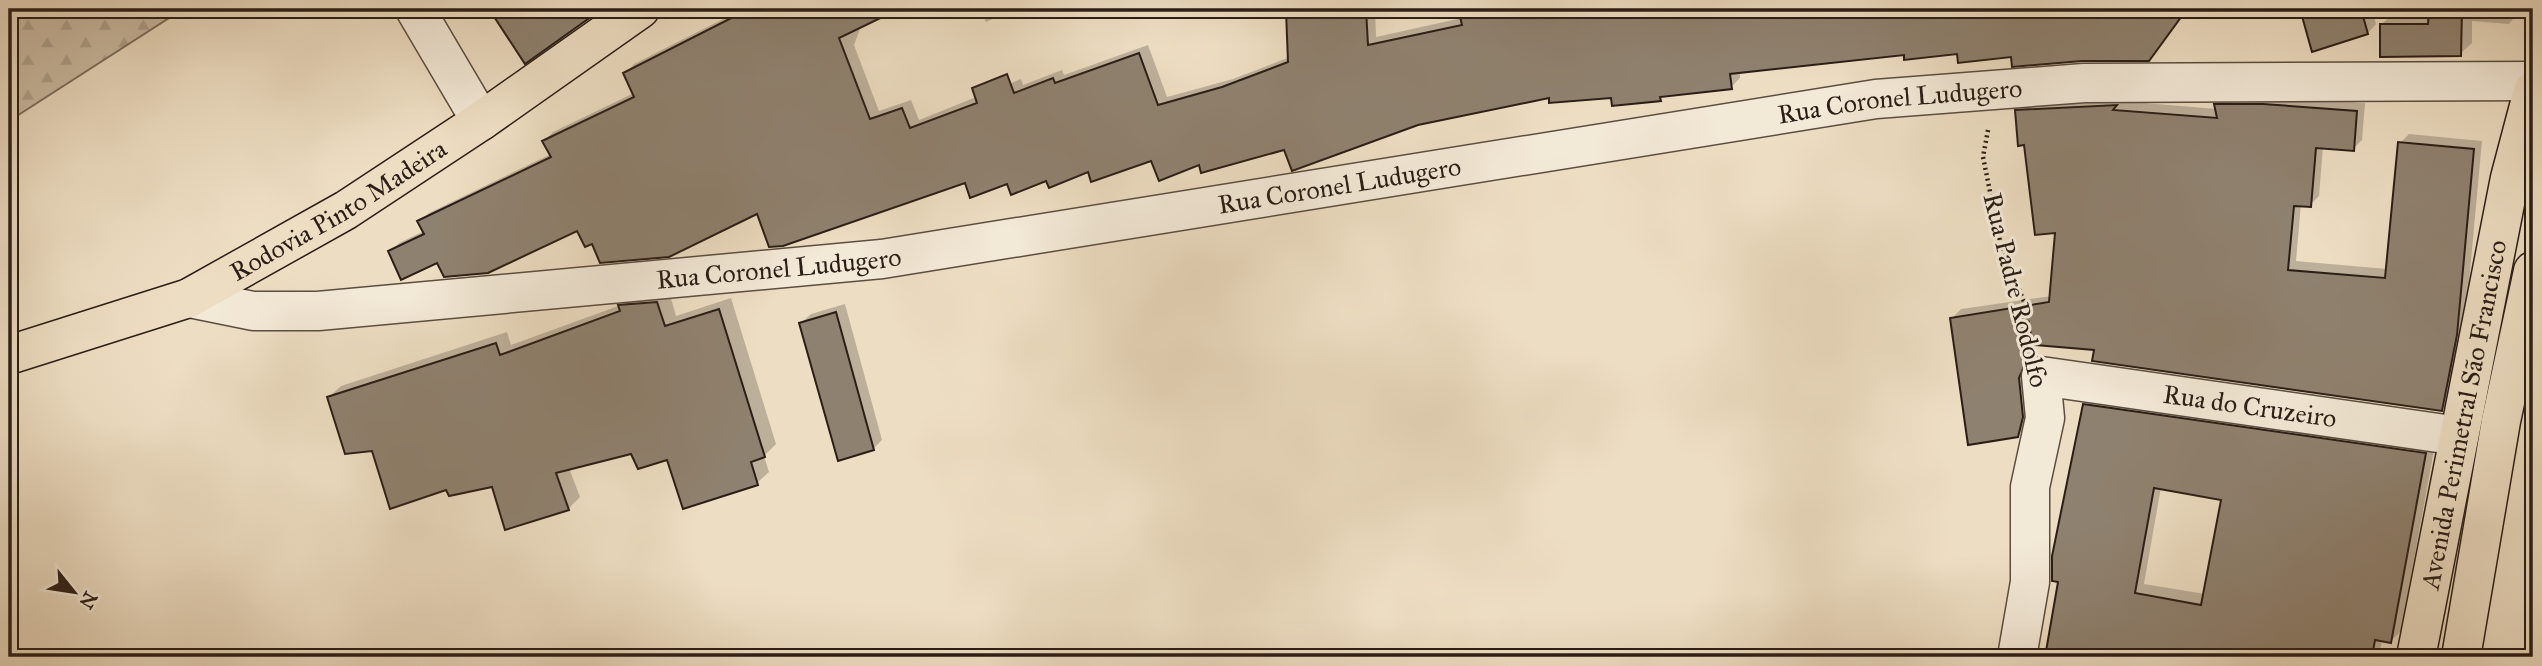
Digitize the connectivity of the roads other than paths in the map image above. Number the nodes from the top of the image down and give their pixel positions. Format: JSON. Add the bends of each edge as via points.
{"nodes":[{"id":1,"x":415,"y":9,"type":"edge"},
{"id":2,"x":640,"y":9,"type":"edge"},
{"id":3,"x":2533,"y":81,"type":"edge"},
{"id":4,"x":2533,"y":91,"type":"edge"},
{"id":5,"x":481,"y":121,"type":"junction"},
{"id":6,"x":2533,"y":271,"type":"edge"},
{"id":7,"x":189,"y":298,"type":"junction"},
{"id":8,"x":9,"y":355,"type":"edge"},
{"id":9,"x":2041,"y":376,"type":"joint"},
{"id":10,"x":2459,"y":436,"type":"junction"},
{"id":11,"x":2017,"y":657,"type":"edge"},
{"id":12,"x":2416,"y":657,"type":"edge"},
{"id":13,"x":2461,"y":657,"type":"edge"}],
"edges":[{"from":1,"to":5,"type":"street"},
{"from":2,"to":5,"type":"main road","name":"Rodovia Pinto Madeira"},
{"from":3,"to":7,"type":"street","name":"Rua Coronel Ludugero","via":[[2084,83],[1875,99],[882,259],[318,311],[253,311]]},
{"from":4,"to":10,"type":"main road","name":"Avenida Perimetral São Francisco","via":[[2510,178]]},
{"from":5,"to":7,"type":"main road","name":"Rodovia Pinto Madeira","via":[[346,210]]},
{"from":6,"to":13,"type":"main road","name":"Avenida Perimetral São Francisco","via":[[2501,421]]},
{"from":7,"to":8,"type":"main road","name":"Rodovia Pinto Madeira"},
{"from":9,"to":10,"type":"street","name":"Rua do Cruzeiro"},
{"from":9,"to":11,"type":"street","name":"Rua Padre Rodolfo","via":[[2045,418],[2030,487],[2030,582]]},
{"from":10,"to":12,"type":"main road","name":"Avenida Perimetral São Francisco"}]}
